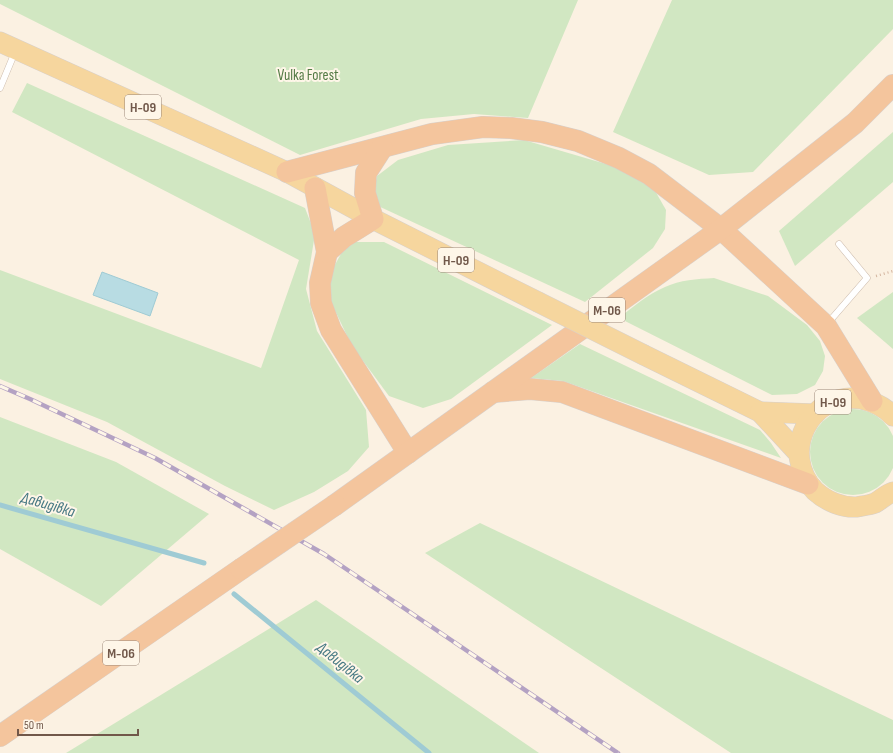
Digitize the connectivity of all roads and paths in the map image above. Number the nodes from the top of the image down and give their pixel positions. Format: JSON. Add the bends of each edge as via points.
{"nodes":[{"id":1,"x":8,"y":46,"type":"edge"},
{"id":2,"x":893,"y":85,"type":"edge"},
{"id":3,"x":0,"y":88,"type":"edge"},
{"id":4,"x":382,"y":148,"type":"junction"},
{"id":5,"x":287,"y":172,"type":"junction"},
{"id":6,"x":316,"y":188,"type":"junction"},
{"id":7,"x":373,"y":219,"type":"junction"},
{"id":8,"x":722,"y":229,"type":"junction"},
{"id":9,"x":839,"y":244,"type":"dead end"},
{"id":10,"x":327,"y":252,"type":"junction"},
{"id":11,"x":893,"y":271,"type":"edge"},
{"id":12,"x":867,"y":278,"type":"junction"},
{"id":13,"x":826,"y":326,"type":"junction"},
{"id":14,"x":493,"y":392,"type":"junction"},
{"id":15,"x":872,"y":401,"type":"junction"},
{"id":16,"x":760,"y":412,"type":"junction"},
{"id":17,"x":815,"y":414,"type":"junction"},
{"id":18,"x":893,"y":416,"type":"edge"},
{"id":19,"x":408,"y":453,"type":"junction"},
{"id":20,"x":798,"y":453,"type":"junction"},
{"id":21,"x":808,"y":484,"type":"junction"},
{"id":22,"x":892,"y":491,"type":"edge"},
{"id":23,"x":0,"y":736,"type":"edge"}],
"edges":[{"from":1,"to":3,"type":"lane"},
{"from":1,"to":5,"type":"main road","number":"Н-09"},
{"from":2,"to":8,"type":"highway","number":"М-06","via":[[855,123]]},
{"from":4,"to":5,"type":"highway"},
{"from":4,"to":7,"type":"highway","via":[[366,172],[365,193]]},
{"from":4,"to":8,"type":"highway","via":[[432,134],[482,127],[542,132],[578,141],[619,158],[643,171]]},
{"from":5,"to":6,"type":"main road","number":"Н-09"},
{"from":6,"to":7,"type":"main road","number":"Н-09"},
{"from":6,"to":10,"type":"highway"},
{"from":7,"to":10,"type":"highway","via":[[344,237]]},
{"from":7,"to":16,"type":"main road","number":"Н-09","bridge":true},
{"from":8,"to":13,"type":"highway"},
{"from":8,"to":14,"type":"highway","number":"М-06"},
{"from":9,"to":12,"type":"lane"},
{"from":10,"to":19,"type":"highway","via":[[320,283],[321,303],[331,330]]},
{"from":11,"to":12,"type":"path"},
{"from":12,"to":13,"type":"lane"},
{"from":13,"to":15,"type":"highway"},
{"from":14,"to":19,"type":"highway","number":"М-06"},
{"from":14,"to":21,"type":"highway","via":[[530,389],[562,392]]},
{"from":15,"to":17,"type":"main road","number":"Н-09","via":[[854,398],[837,400]]},
{"from":15,"to":18,"type":"main road","number":"Н-09"},
{"from":16,"to":17,"type":"main road","number":"Н-09"},
{"from":16,"to":20,"type":"main road","number":"Н-09"},
{"from":17,"to":20,"type":"main road","number":"Н-09","via":[[800,438]]},
{"from":19,"to":23,"type":"highway","number":"М-06","bridge":true},
{"from":20,"to":21,"type":"main road","number":"Н-09","via":[[801,469]]},
{"from":21,"to":22,"type":"main road","number":"Н-09","via":[[821,497],[838,505],[856,507],[874,503]]}]}
